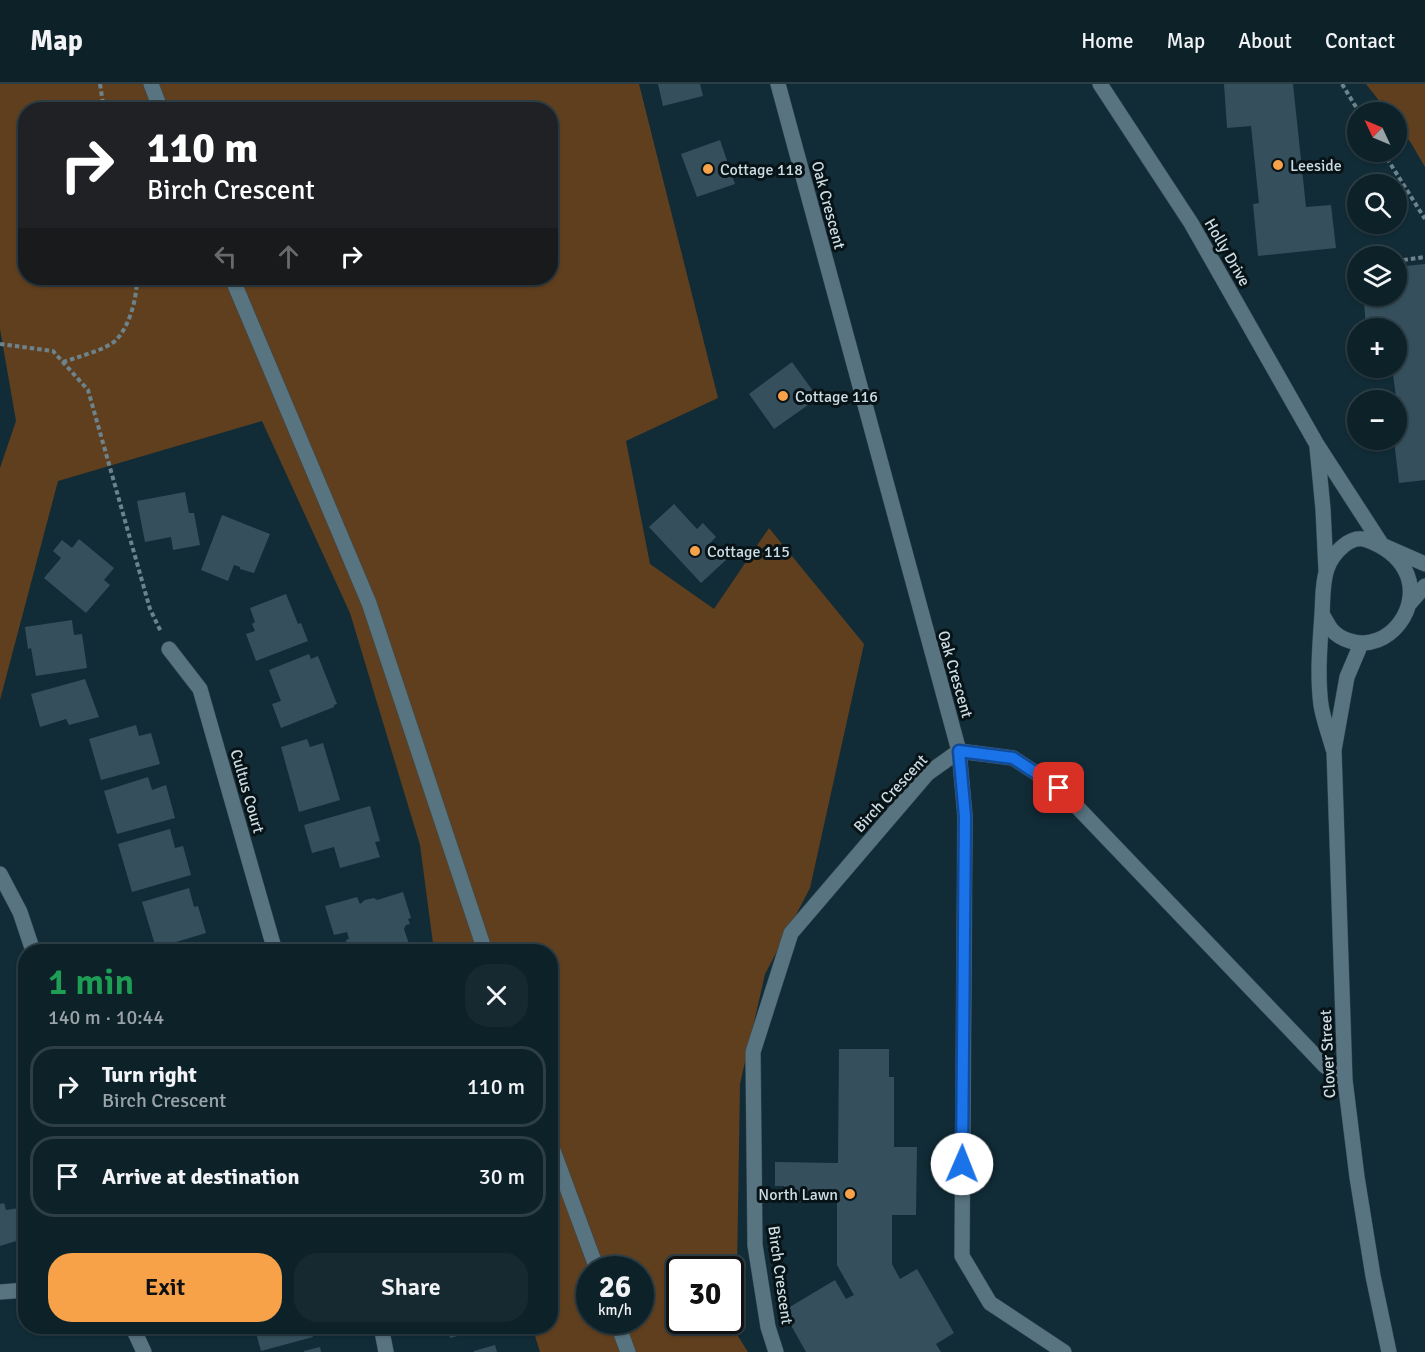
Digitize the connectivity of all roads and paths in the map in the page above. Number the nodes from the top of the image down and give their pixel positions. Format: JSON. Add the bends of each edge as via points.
{"nodes":[{"id":1,"x":100,"y":84,"type":"edge"},
{"id":2,"x":150,"y":84,"type":"edge"},
{"id":3,"x":778,"y":84,"type":"edge"},
{"id":4,"x":1100,"y":84,"type":"edge"},
{"id":5,"x":1342,"y":84,"type":"edge"},
{"id":6,"x":103,"y":102,"type":"edge"},
{"id":7,"x":158,"y":102,"type":"edge"},
{"id":8,"x":1353,"y":102,"type":"edge"},
{"id":9,"x":1389,"y":162,"type":"edge"},
{"id":10,"x":1425,"y":219,"type":"edge"},
{"id":11,"x":1425,"y":256,"type":"edge"},
{"id":12,"x":1407,"y":259,"type":"edge"},
{"id":13,"x":136,"y":285,"type":"edge"},
{"id":14,"x":235,"y":285,"type":"edge"},
{"id":15,"x":0,"y":344,"type":"edge"},
{"id":16,"x":63,"y":362,"type":"junction"},
{"id":17,"x":1316,"y":443,"type":"junction"},
{"id":18,"x":1382,"y":545,"type":"junction"},
{"id":19,"x":1425,"y":564,"type":"edge"},
{"id":20,"x":1326,"y":570,"type":"junction"},
{"id":21,"x":1425,"y":586,"type":"edge"},
{"id":22,"x":1410,"y":603,"type":"junction"},
{"id":23,"x":1322,"y":614,"type":"junction"},
{"id":24,"x":1361,"y":644,"type":"junction"},
{"id":25,"x":169,"y":649,"type":"joint"},
{"id":26,"x":1334,"y":750,"type":"junction"},
{"id":27,"x":959,"y":751,"type":"junction"},
{"id":28,"x":0,"y":874,"type":"edge"},
{"id":29,"x":31,"y":944,"type":"edge"},
{"id":30,"x":273,"y":944,"type":"edge"},
{"id":31,"x":483,"y":944,"type":"edge"},
{"id":32,"x":1345,"y":1080,"type":"junction"},
{"id":33,"x":558,"y":1164,"type":"edge"},
{"id":34,"x":592,"y":1256,"type":"edge"},
{"id":35,"x":18,"y":1291,"type":"edge"},
{"id":36,"x":0,"y":1292,"type":"edge"},
{"id":37,"x":136,"y":1334,"type":"edge"},
{"id":38,"x":383,"y":1334,"type":"edge"},
{"id":39,"x":621,"y":1334,"type":"edge"},
{"id":40,"x":144,"y":1352,"type":"edge"},
{"id":41,"x":386,"y":1352,"type":"edge"},
{"id":42,"x":628,"y":1352,"type":"edge"},
{"id":43,"x":776,"y":1352,"type":"edge"},
{"id":44,"x":1064,"y":1352,"type":"edge"},
{"id":45,"x":1389,"y":1352,"type":"edge"}],
"edges":[{"from":1,"to":6,"type":"path"},
{"from":2,"to":7,"type":"street"},
{"from":3,"to":27,"type":"street","name":"Oak Crescent"},
{"from":4,"to":17,"type":"street","name":"Holly Drive","via":[[1191,223]]},
{"from":5,"to":8,"type":"path"},
{"from":9,"to":10,"type":"path"},
{"from":11,"to":12,"type":"path"},
{"from":13,"to":16,"type":"path","via":[[130,317],[115,342]]},
{"from":14,"to":31,"type":"street","via":[[369,603]]},
{"from":15,"to":16,"type":"path","via":[[53,351]]},
{"from":16,"to":25,"type":"path","via":[[88,390],[150,609]]},
{"from":17,"to":18,"type":"street","name":"Holly Drive"},
{"from":17,"to":20,"type":"street","name":"Holly Drive"},
{"from":18,"to":19,"type":"street"},
{"from":18,"to":20,"type":"street","via":[[1363,538],[1348,542]]},
{"from":18,"to":22,"type":"street","via":[[1406,570]]},
{"from":20,"to":23,"type":"street"},
{"from":21,"to":22,"type":"street"},
{"from":22,"to":24,"type":"street","via":[[1393,631],[1378,641]]},
{"from":23,"to":24,"type":"street","via":[[1342,639]]},
{"from":23,"to":26,"type":"street","name":"Clover Street","via":[[1321,706]]},
{"from":24,"to":26,"type":"street","name":"Clover Street","via":[[1347,677]]},
{"from":25,"to":30,"type":"street","name":"Cultus Court","via":[[200,689]]},
{"from":26,"to":32,"type":"street","name":"Clover Street"},
{"from":27,"to":32,"type":"street","via":[[1013,758],[1059,788],[1325,1066]]},
{"from":27,"to":43,"type":"street","name":"Birch Crescent","via":[[927,774],[791,933],[753,1052],[755,1245],[768,1327]]},
{"from":27,"to":44,"type":"street","name":"Oak Crescent","via":[[965,816],[962,1256],[990,1303]]},
{"from":28,"to":29,"type":"street","via":[[20,912]]},
{"from":32,"to":45,"type":"street","name":"Clover Street","via":[[1370,1254]]},
{"from":33,"to":34,"type":"street"},
{"from":35,"to":36,"type":"street"},
{"from":37,"to":40,"type":"street"},
{"from":38,"to":41,"type":"street"},
{"from":39,"to":42,"type":"street"}]}
